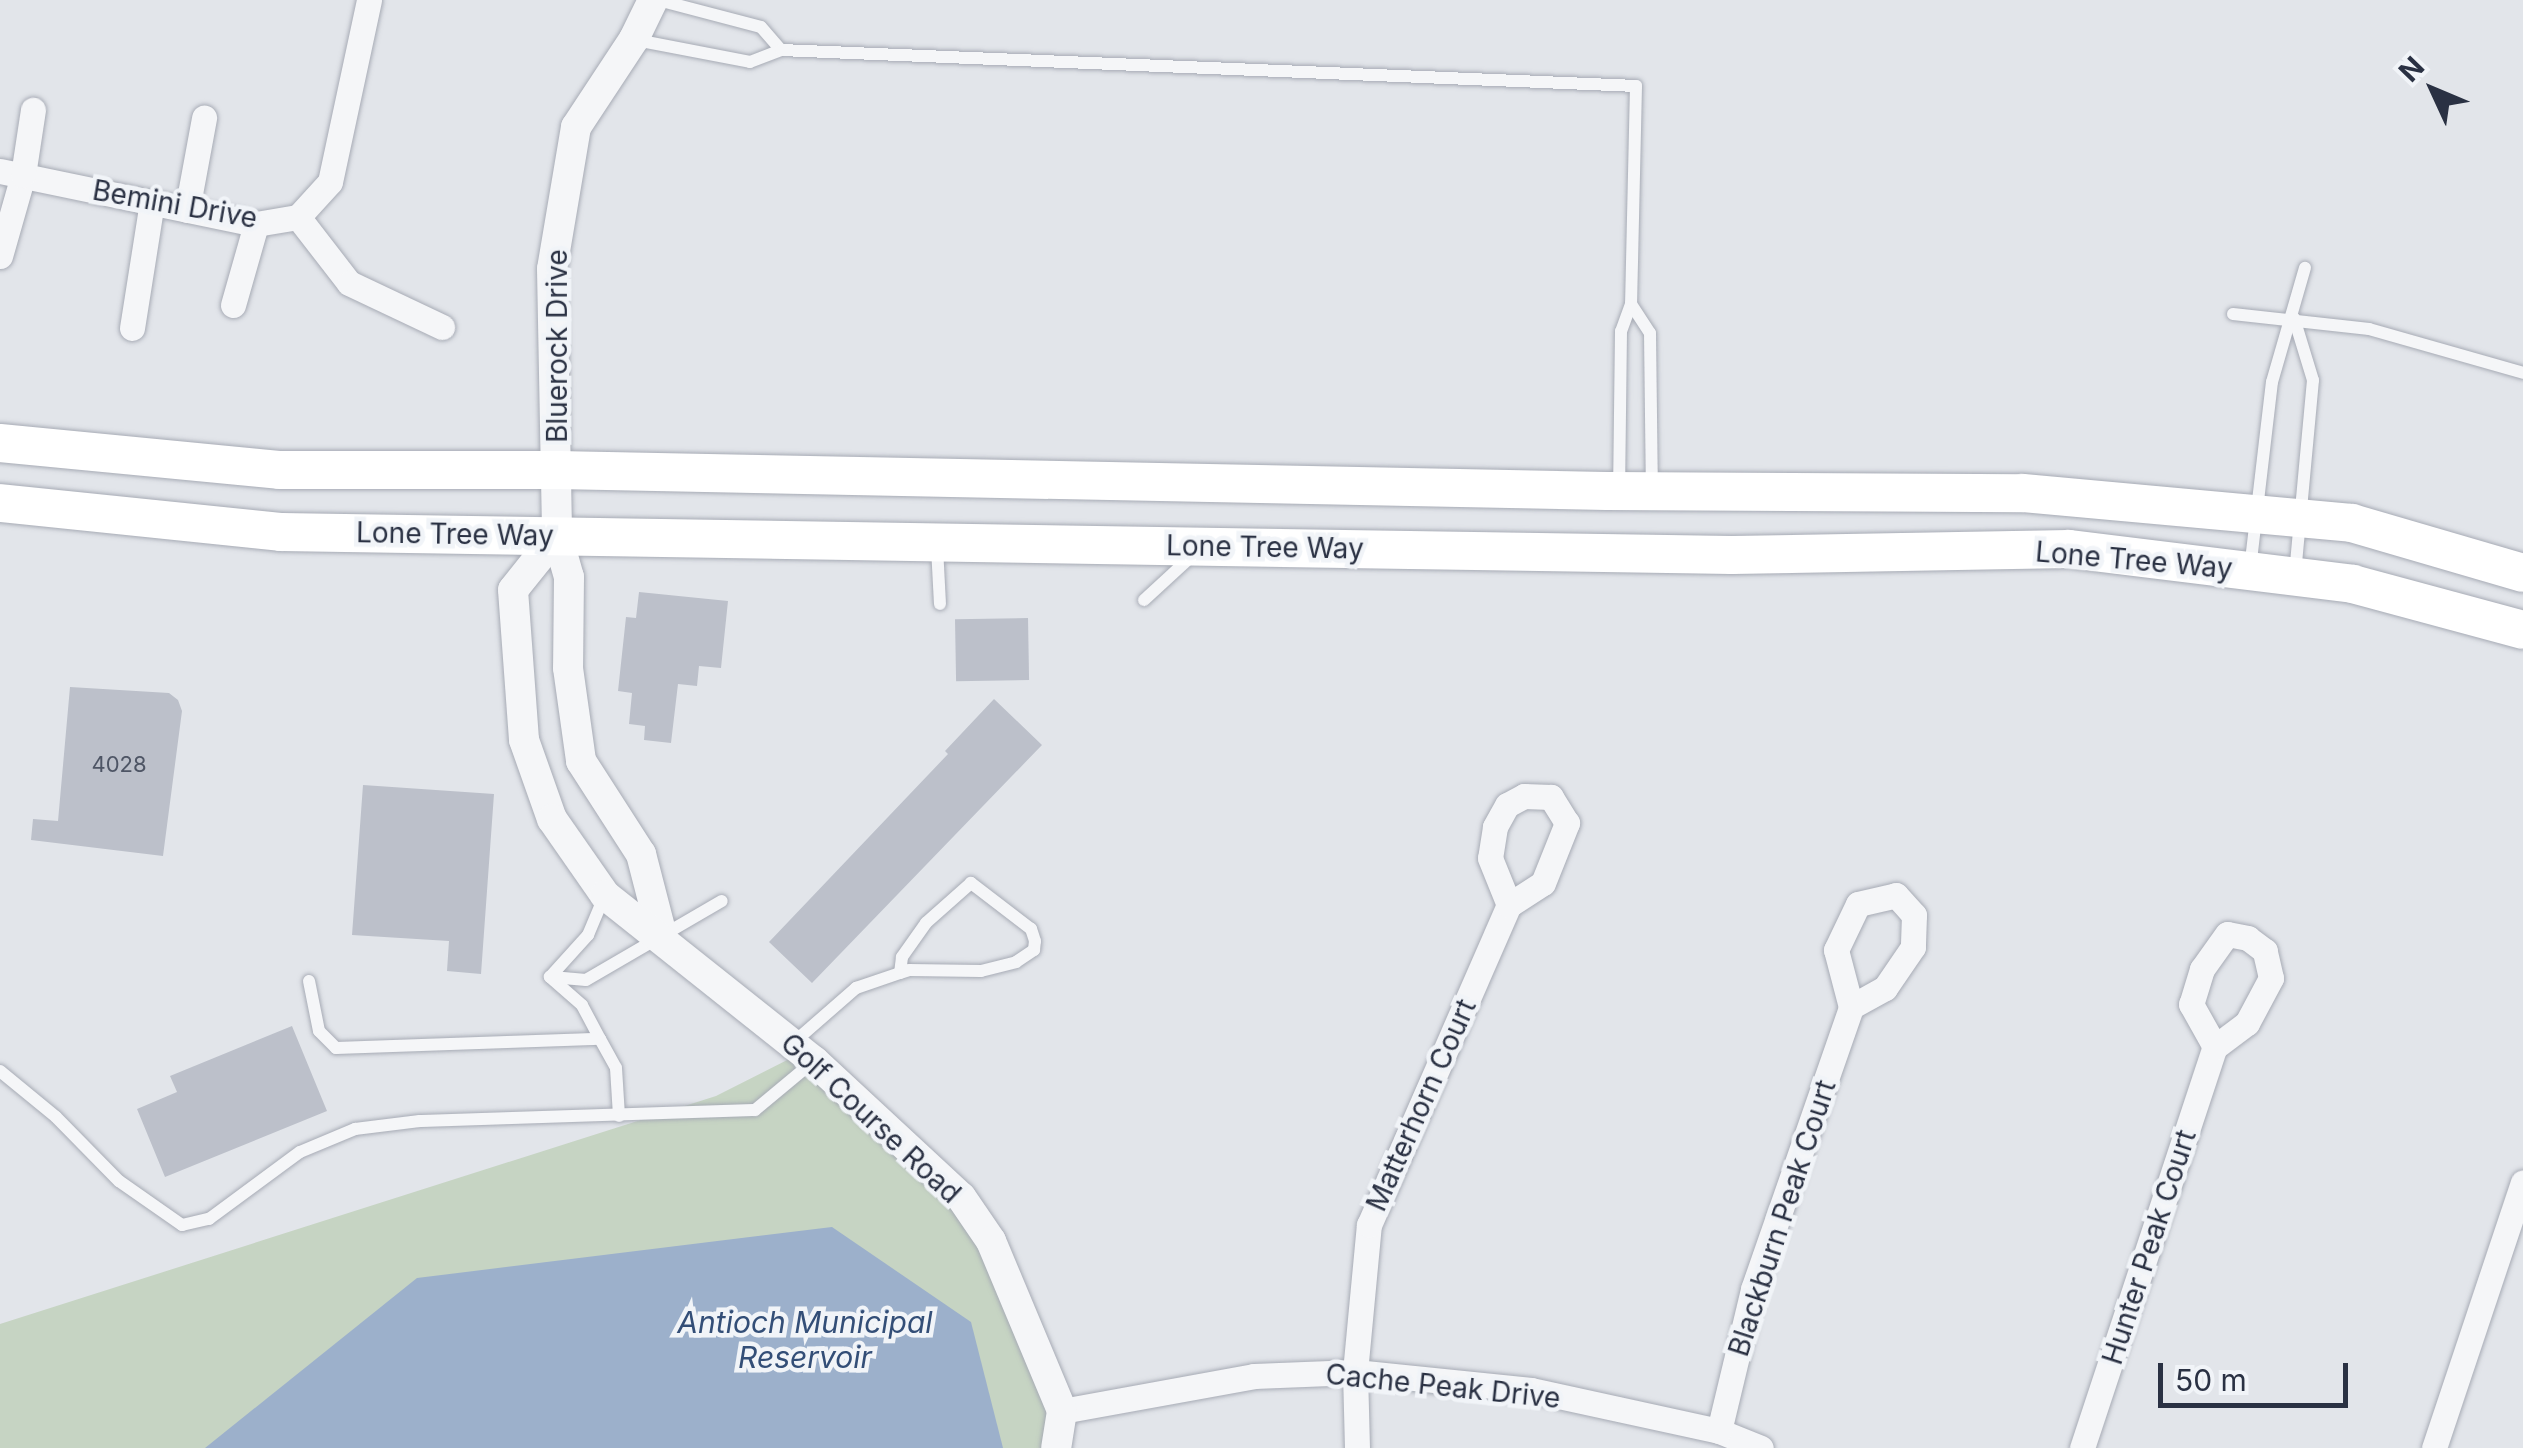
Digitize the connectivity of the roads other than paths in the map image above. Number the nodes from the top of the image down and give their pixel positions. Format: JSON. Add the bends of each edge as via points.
{"nodes":[{"id":1,"x":369,"y":0,"type":"edge"},
{"id":2,"x":656,"y":0,"type":"edge"},
{"id":3,"x":634,"y":39,"type":"junction"},
{"id":4,"x":781,"y":50,"type":"junction"},
{"id":5,"x":33,"y":110,"type":"dead end"},
{"id":6,"x":204,"y":118,"type":"dead end"},
{"id":7,"x":12,"y":173,"type":"edge"},
{"id":8,"x":152,"y":202,"type":"junction"},
{"id":9,"x":187,"y":210,"type":"junction"},
{"id":10,"x":298,"y":217,"type":"junction"},
{"id":11,"x":256,"y":224,"type":"junction"},
{"id":12,"x":0,"y":256,"type":"edge"},
{"id":13,"x":2305,"y":268,"type":"dead end"},
{"id":14,"x":1631,"y":304,"type":"junction"},
{"id":15,"x":233,"y":305,"type":"dead end"},
{"id":16,"x":2233,"y":314,"type":"dead end"},
{"id":17,"x":2294,"y":317,"type":"junction"},
{"id":18,"x":442,"y":326,"type":"dead end"},
{"id":19,"x":132,"y":328,"type":"dead end"},
{"id":20,"x":2523,"y":373,"type":"edge"},
{"id":21,"x":0,"y":443,"type":"edge"},
{"id":22,"x":556,"y":470,"type":"junction"},
{"id":23,"x":1636,"y":491,"type":"junction"},
{"id":24,"x":0,"y":503,"type":"edge"},
{"id":25,"x":2257,"y":514,"type":"junction"},
{"id":26,"x":2301,"y":518,"type":"junction"},
{"id":27,"x":557,"y":535,"type":"junction"},
{"id":28,"x":937,"y":541,"type":"junction"},
{"id":29,"x":1203,"y":546,"type":"junction"},
{"id":30,"x":2250,"y":571,"type":"junction"},
{"id":31,"x":2523,"y":573,"type":"edge"},
{"id":32,"x":2295,"y":577,"type":"junction"},
{"id":33,"x":1144,"y":600,"type":"dead end"},
{"id":34,"x":940,"y":604,"type":"dead end"},
{"id":35,"x":2523,"y":630,"type":"edge"},
{"id":36,"x":605,"y":895,"type":"junction"},
{"id":37,"x":722,"y":901,"type":"dead end"},
{"id":38,"x":1509,"y":905,"type":"dead end"},
{"id":39,"x":663,"y":940,"type":"junction"},
{"id":40,"x":900,"y":973,"type":"junction"},
{"id":41,"x":550,"y":976,"type":"junction"},
{"id":42,"x":309,"y":980,"type":"dead end"},
{"id":43,"x":1851,"y":1007,"type":"dead end"},
{"id":44,"x":600,"y":1039,"type":"junction"},
{"id":45,"x":2216,"y":1046,"type":"dead end"},
{"id":46,"x":803,"y":1052,"type":"junction"},
{"id":47,"x":0,"y":1071,"type":"edge"},
{"id":48,"x":619,"y":1116,"type":"junction"},
{"id":49,"x":2523,"y":1182,"type":"edge"},
{"id":50,"x":1355,"y":1372,"type":"junction"},
{"id":51,"x":1062,"y":1411,"type":"junction"},
{"id":52,"x":1718,"y":1432,"type":"junction"},
{"id":53,"x":1056,"y":1448,"type":"edge"},
{"id":54,"x":1357,"y":1448,"type":"edge"},
{"id":55,"x":1761,"y":1448,"type":"edge"},
{"id":56,"x":2082,"y":1448,"type":"edge"},
{"id":57,"x":2434,"y":1448,"type":"edge"}],
"edges":[{"from":1,"to":10,"type":"street","name":"Bemini Drive","via":[[330,182]]},
{"from":2,"to":3,"type":"street","name":"Bluerock Drive"},
{"from":2,"to":4,"type":"lane","via":[[761,27]]},
{"from":3,"to":4,"type":"lane","via":[[750,62]]},
{"from":3,"to":22,"type":"street","name":"Bluerock Drive","via":[[576,127],[552,268]]},
{"from":4,"to":14,"type":"lane","via":[[1636,86]]},
{"from":5,"to":7,"type":"street"},
{"from":6,"to":9,"type":"street"},
{"from":7,"to":8,"type":"street","name":"Bemini Drive"},
{"from":7,"to":12,"type":"street"},
{"from":8,"to":9,"type":"street","name":"Bemini Drive"},
{"from":8,"to":19,"type":"street"},
{"from":9,"to":11,"type":"street","name":"Bemini Drive"},
{"from":10,"to":11,"type":"street","name":"Bemini Drive"},
{"from":10,"to":18,"type":"street","via":[[350,282]]},
{"from":11,"to":15,"type":"street"},
{"from":13,"to":17,"type":"lane"},
{"from":14,"to":23,"type":"lane","via":[[1621,331]]},
{"from":14,"to":23,"type":"lane","via":[[1650,333]]},
{"from":16,"to":17,"type":"lane"},
{"from":17,"to":20,"type":"lane","via":[[2369,329]]},
{"from":17,"to":25,"type":"lane","via":[[2272,382]]},
{"from":17,"to":26,"type":"lane","via":[[2312,380]]},
{"from":21,"to":22,"type":"main road","name":"Lone Tree Way","via":[[279,470]]},
{"from":22,"to":23,"type":"main road","name":"Lone Tree Way"},
{"from":22,"to":27,"type":"street","name":"Bluerock Drive"},
{"from":23,"to":25,"type":"main road","name":"Lone Tree Way","via":[[2023,493]]},
{"from":24,"to":27,"type":"main road","name":"Lone Tree Way","via":[[281,532]]},
{"from":25,"to":26,"type":"main road","name":"Lone Tree Way"},
{"from":25,"to":30,"type":"lane"},
{"from":26,"to":31,"type":"main road","name":"Lone Tree Way","via":[[2352,523]]},
{"from":26,"to":32,"type":"lane"},
{"from":27,"to":28,"type":"main road","name":"Lone Tree Way"},
{"from":27,"to":36,"type":"street","name":"Golf Course Road","via":[[513,590],[524,740],[552,819]]},
{"from":27,"to":39,"type":"street","via":[[570,577],[568,668],[581,761],[642,854]]},
{"from":28,"to":29,"type":"main road","name":"Lone Tree Way"},
{"from":28,"to":34,"type":"lane"},
{"from":29,"to":30,"type":"main road","name":"Lone Tree Way","via":[[1732,555],[2068,549]]},
{"from":29,"to":33,"type":"lane"},
{"from":30,"to":32,"type":"main road","name":"Lone Tree Way"},
{"from":32,"to":35,"type":"main road","name":"Lone Tree Way","via":[[2353,584]]},
{"from":36,"to":39,"type":"street","name":"Golf Course Road"},
{"from":36,"to":41,"type":"lane","via":[[588,935]]},
{"from":37,"to":39,"type":"lane"},
{"from":38,"to":50,"type":"street","name":"Matterhorn Court","via":[[1368,1225]]},
{"from":39,"to":41,"type":"lane","via":[[586,980]]},
{"from":39,"to":46,"type":"street","name":"Golf Course Road"},
{"from":40,"to":40,"type":"lane","via":[[998,967],[1034,950],[1035,940],[1031,929],[972,883],[926,924],[902,957]]},
{"from":40,"to":46,"type":"lane","via":[[856,988]]},
{"from":41,"to":44,"type":"lane","via":[[582,1005]]},
{"from":42,"to":44,"type":"lane","via":[[319,1031],[336,1048]]},
{"from":43,"to":52,"type":"street","name":"Blackburn Peak Court","via":[[1753,1289]]},
{"from":44,"to":48,"type":"lane","via":[[616,1068]]},
{"from":45,"to":56,"type":"street","name":"Hunter Peak Court"},
{"from":46,"to":48,"type":"lane","via":[[755,1110]]},
{"from":46,"to":51,"type":"street","name":"Golf Course Road","via":[[961,1196],[991,1241]]},
{"from":47,"to":48,"type":"lane","via":[[119,1181],[182,1225],[209,1220],[300,1152],[356,1129]]},
{"from":49,"to":57,"type":"street"},
{"from":50,"to":51,"type":"street","name":"Cache Peak Drive","via":[[1254,1376]]},
{"from":50,"to":52,"type":"street","name":"Cache Peak Drive","via":[[1531,1390]]},
{"from":50,"to":54,"type":"street","name":"Matterhorn Court"},
{"from":51,"to":53,"type":"street"},
{"from":52,"to":55,"type":"street","name":"Cache Peak Drive"}]}
